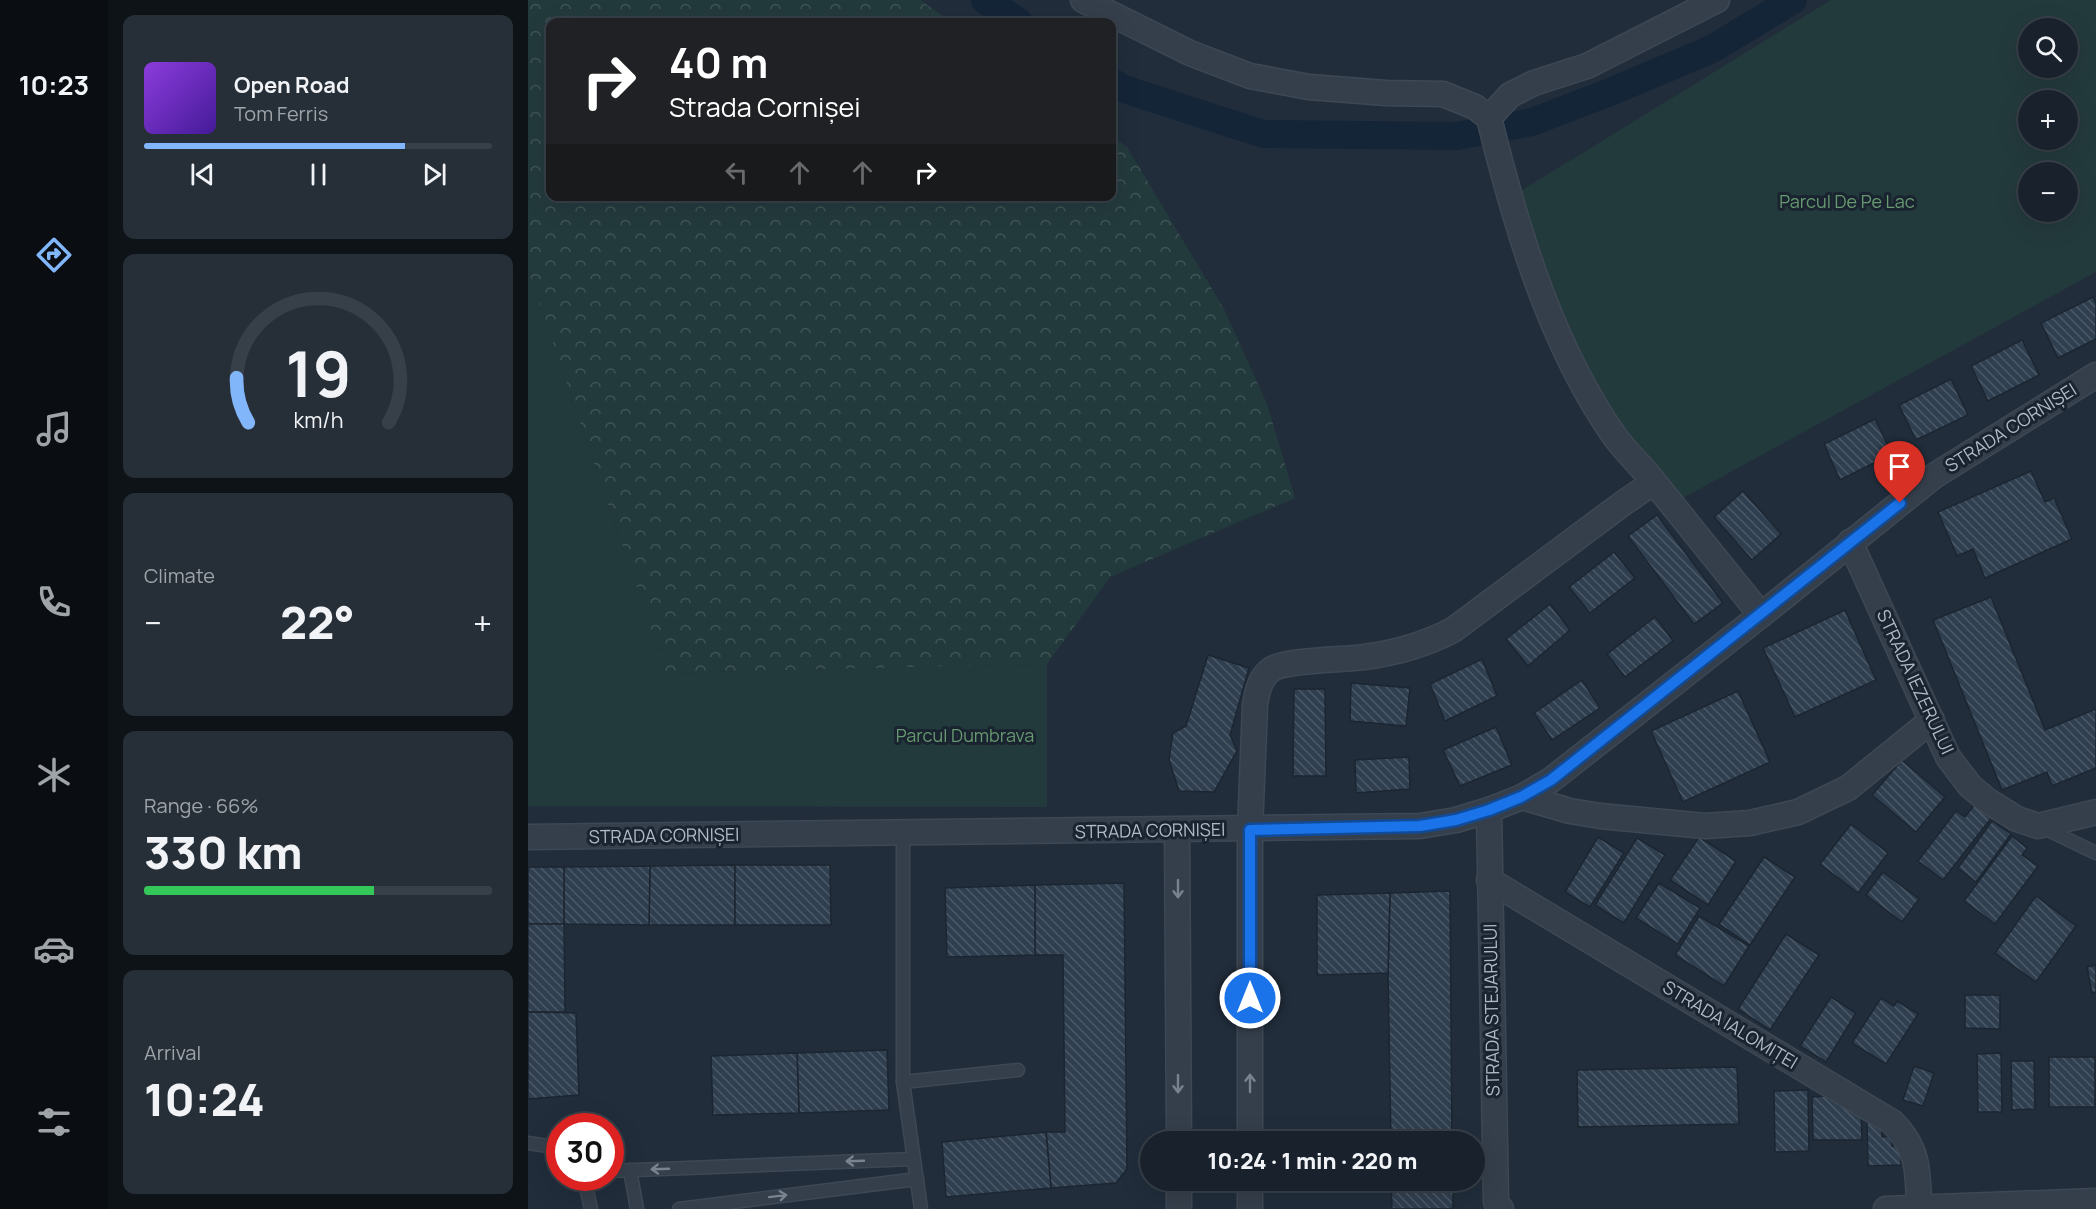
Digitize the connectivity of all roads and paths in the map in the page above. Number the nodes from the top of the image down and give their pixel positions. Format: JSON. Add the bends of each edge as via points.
{"nodes":[{"id":1,"x":1083,"y":0,"type":"edge"},
{"id":2,"x":1717,"y":0,"type":"edge"},
{"id":3,"x":1490,"y":118,"type":"junction"},
{"id":4,"x":2096,"y":375,"type":"edge"},
{"id":5,"x":1654,"y":483,"type":"junction"},
{"id":6,"x":1850,"y":542,"type":"junction"},
{"id":7,"x":1761,"y":615,"type":"junction"},
{"id":8,"x":1932,"y":720,"type":"junction"},
{"id":9,"x":1521,"y":797,"type":"junction"},
{"id":10,"x":1489,"y":810,"type":"junction"},
{"id":11,"x":2096,"y":812,"type":"edge"},
{"id":12,"x":2038,"y":826,"type":"junction"},
{"id":13,"x":1250,"y":830,"type":"junction"},
{"id":14,"x":1177,"y":831,"type":"junction"},
{"id":15,"x":903,"y":833,"type":"junction"},
{"id":16,"x":528,"y":837,"type":"edge"},
{"id":17,"x":2096,"y":853,"type":"edge"},
{"id":18,"x":1489,"y":880,"type":"junction"},
{"id":19,"x":1018,"y":1070,"type":"dead end"},
{"id":20,"x":903,"y":1082,"type":"junction"},
{"id":21,"x":1179,"y":1131,"type":"edge"},
{"id":22,"x":1250,"y":1131,"type":"edge"},
{"id":23,"x":528,"y":1143,"type":"edge"},
{"id":24,"x":546,"y":1146,"type":"edge"},
{"id":25,"x":914,"y":1159,"type":"junction"},
{"id":26,"x":624,"y":1170,"type":"edge"},
{"id":27,"x":630,"y":1170,"type":"junction"},
{"id":28,"x":916,"y":1179,"type":"junction"},
{"id":29,"x":587,"y":1191,"type":"edge"},
{"id":30,"x":1179,"y":1191,"type":"edge"},
{"id":31,"x":1250,"y":1191,"type":"edge"},
{"id":32,"x":2096,"y":1201,"type":"edge"},
{"id":33,"x":1919,"y":1207,"type":"junction"},
{"id":34,"x":591,"y":1209,"type":"edge"},
{"id":35,"x":636,"y":1209,"type":"edge"},
{"id":36,"x":679,"y":1209,"type":"edge"},
{"id":37,"x":921,"y":1209,"type":"edge"},
{"id":38,"x":1179,"y":1209,"type":"edge"},
{"id":39,"x":1250,"y":1209,"type":"edge"},
{"id":40,"x":1501,"y":1209,"type":"edge"},
{"id":41,"x":1886,"y":1209,"type":"edge"}],
"edges":[{"from":1,"to":3,"type":"street","via":[[1190,53],[1250,76],[1309,87],[1443,94]]},
{"from":2,"to":3,"type":"street","via":[[1587,66],[1510,95]]},
{"from":3,"to":5,"type":"street","via":[[1522,240],[1559,336],[1586,391],[1616,439]]},
{"from":4,"to":6,"type":"street","name":"STRADA CORNIȘEI","via":[[1934,476]]},
{"from":5,"to":7,"type":"street"},
{"from":5,"to":13,"type":"street","via":[[1453,630],[1427,643],[1397,652],[1286,663],[1272,669],[1262,679],[1257,693]]},
{"from":6,"to":7,"type":"street","name":"STRADA CORNIȘEI"},
{"from":6,"to":8,"type":"street","name":"STRADA IEZERULUI"},
{"from":7,"to":9,"type":"street","name":"STRADA CORNIȘEI","via":[[1551,780]]},
{"from":8,"to":9,"type":"street","via":[[1848,788],[1798,812],[1750,823],[1705,826],[1612,818]]},
{"from":8,"to":12,"type":"street","name":"STRADA IEZERULUI","via":[[1948,757],[1970,786],[2017,819]]},
{"from":9,"to":10,"type":"street","name":"STRADA CORNIȘEI"},
{"from":10,"to":13,"type":"street","name":"STRADA CORNIȘEI","via":[[1420,826]]},
{"from":10,"to":18,"type":"street","name":"STRADA STEJARULUI"},
{"from":11,"to":12,"type":"street"},
{"from":12,"to":17,"type":"lane","name":"STRADA IEZERULUI"},
{"from":13,"to":14,"type":"street","name":"STRADA CORNIȘEI"},
{"from":22,"to":13,"type":"street","one_way":true},
{"from":14,"to":15,"type":"street","name":"STRADA CORNIȘEI"},
{"from":14,"to":21,"type":"street","one_way":true},
{"from":15,"to":16,"type":"street","name":"STRADA CORNIȘEI"},
{"from":15,"to":20,"type":"lane"},
{"from":18,"to":33,"type":"street","name":"STRADA IALOMIȚEI","via":[[1892,1122],[1905,1134],[1914,1151]]},
{"from":18,"to":40,"type":"street","name":"STRADA STEJARULUI","via":[[1496,1202]]},
{"from":19,"to":20,"type":"lane"},
{"from":20,"to":25,"type":"lane"},
{"from":23,"to":24,"type":"lane"},
{"from":25,"to":27,"type":"lane","one_way":true},
{"from":25,"to":28,"type":"lane"},
{"from":26,"to":27,"type":"lane"},
{"from":27,"to":35,"type":"lane"},
{"from":36,"to":28,"type":"lane","one_way":true},
{"from":28,"to":37,"type":"lane"},
{"from":29,"to":34,"type":"lane"},
{"from":30,"to":38,"type":"street"},
{"from":31,"to":39,"type":"street"},
{"from":32,"to":33,"type":"street"},
{"from":33,"to":41,"type":"street"}]}
